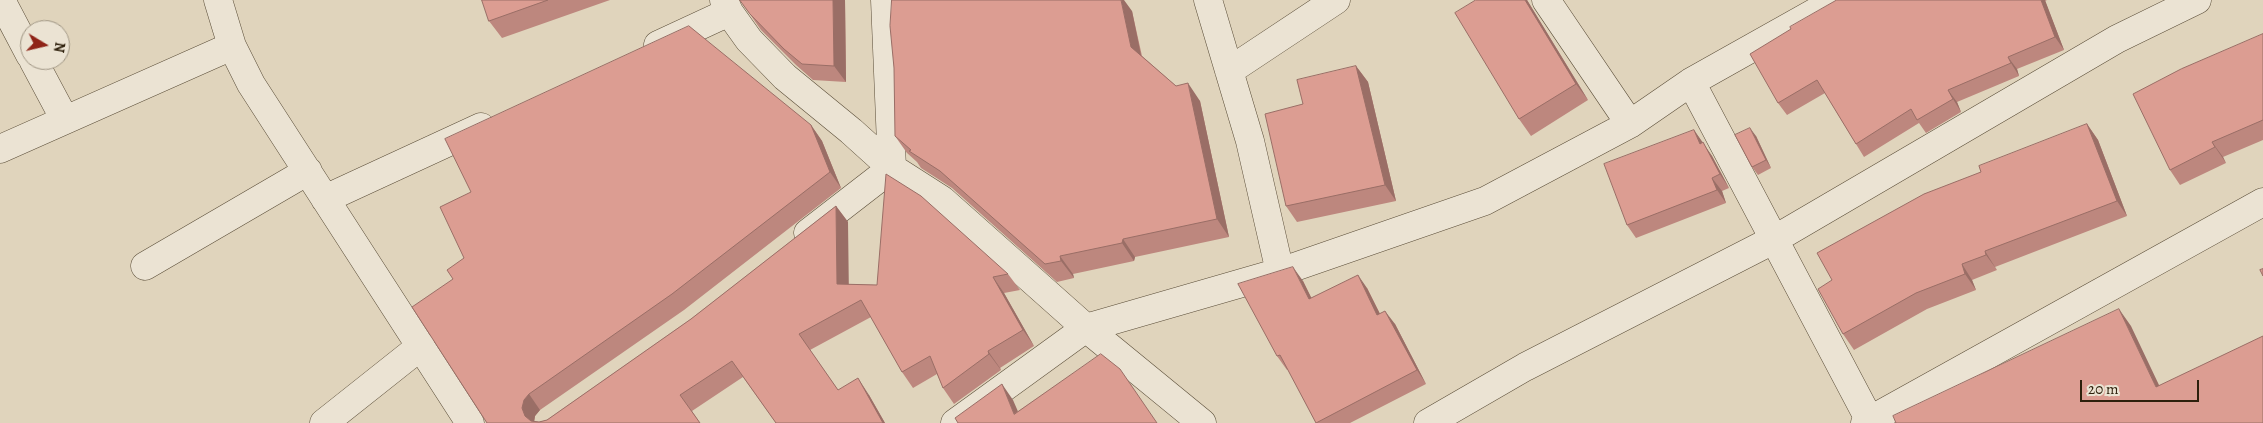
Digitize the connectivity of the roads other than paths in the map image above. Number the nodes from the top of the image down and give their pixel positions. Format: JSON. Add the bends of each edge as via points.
{"nodes":[{"id":1,"x":1,"y":0,"type":"edge"},
{"id":2,"x":218,"y":0,"type":"edge"},
{"id":3,"x":886,"y":0,"type":"edge"},
{"id":4,"x":1208,"y":0,"type":"edge"},
{"id":5,"x":1336,"y":0,"type":"edge"},
{"id":6,"x":1546,"y":0,"type":"edge"},
{"id":7,"x":1837,"y":0,"type":"edge"},
{"id":8,"x":2197,"y":0,"type":"edge"},
{"id":9,"x":727,"y":6,"type":"edge"},
{"id":10,"x":20,"y":36,"type":"edge"},
{"id":11,"x":232,"y":46,"type":"junction"},
{"id":12,"x":639,"y":54,"type":"edge"},
{"id":13,"x":38,"y":70,"type":"edge"},
{"id":14,"x":1229,"y":71,"type":"junction"},
{"id":15,"x":1691,"y":82,"type":"junction"},
{"id":16,"x":503,"y":117,"type":"edge"},
{"id":17,"x":65,"y":120,"type":"junction"},
{"id":18,"x":1630,"y":124,"type":"junction"},
{"id":19,"x":0,"y":149,"type":"edge"},
{"id":20,"x":892,"y":168,"type":"junction"},
{"id":21,"x":308,"y":172,"type":"junction"},
{"id":22,"x":325,"y":199,"type":"junction"},
{"id":23,"x":2263,"y":202,"type":"edge"},
{"id":24,"x":1775,"y":239,"type":"junction"},
{"id":25,"x":785,"y":252,"type":"edge"},
{"id":26,"x":145,"y":266,"type":"dead end"},
{"id":27,"x":1280,"y":272,"type":"junction"},
{"id":28,"x":1086,"y":328,"type":"junction"},
{"id":29,"x":421,"y":346,"type":"junction"},
{"id":30,"x":1868,"y":422,"type":"edge"},
{"id":31,"x":324,"y":423,"type":"edge"},
{"id":32,"x":470,"y":423,"type":"edge"},
{"id":33,"x":955,"y":423,"type":"edge"},
{"id":34,"x":1202,"y":423,"type":"edge"},
{"id":35,"x":1428,"y":423,"type":"edge"}],
"edges":[{"from":1,"to":10,"type":"street"},
{"from":2,"to":11,"type":"street"},
{"from":3,"to":20,"type":"street"},
{"from":4,"to":14,"type":"street"},
{"from":5,"to":14,"type":"street"},
{"from":6,"to":18,"type":"street"},
{"from":7,"to":15,"type":"street"},
{"from":8,"to":24,"type":"street","via":[[2117,39]]},
{"from":9,"to":12,"type":"street"},
{"from":9,"to":20,"type":"street","via":[[749,40],[785,77]]},
{"from":11,"to":17,"type":"street"},
{"from":11,"to":21,"type":"street","via":[[251,84]]},
{"from":13,"to":17,"type":"street"},
{"from":14,"to":27,"type":"street","via":[[1250,140]]},
{"from":15,"to":18,"type":"street"},
{"from":15,"to":24,"type":"street"},
{"from":16,"to":22,"type":"street"},
{"from":17,"to":19,"type":"street"},
{"from":18,"to":27,"type":"street","via":[[1485,201]]},
{"from":20,"to":25,"type":"street"},
{"from":20,"to":28,"type":"street","via":[[942,200]]},
{"from":21,"to":22,"type":"street"},
{"from":21,"to":26,"type":"street"},
{"from":22,"to":29,"type":"street"},
{"from":23,"to":30,"type":"street"},
{"from":24,"to":30,"type":"street"},
{"from":24,"to":35,"type":"street","via":[[1525,367]]},
{"from":27,"to":28,"type":"street"},
{"from":28,"to":33,"type":"street"},
{"from":28,"to":34,"type":"street"},
{"from":29,"to":31,"type":"street"},
{"from":29,"to":32,"type":"street"}]}
